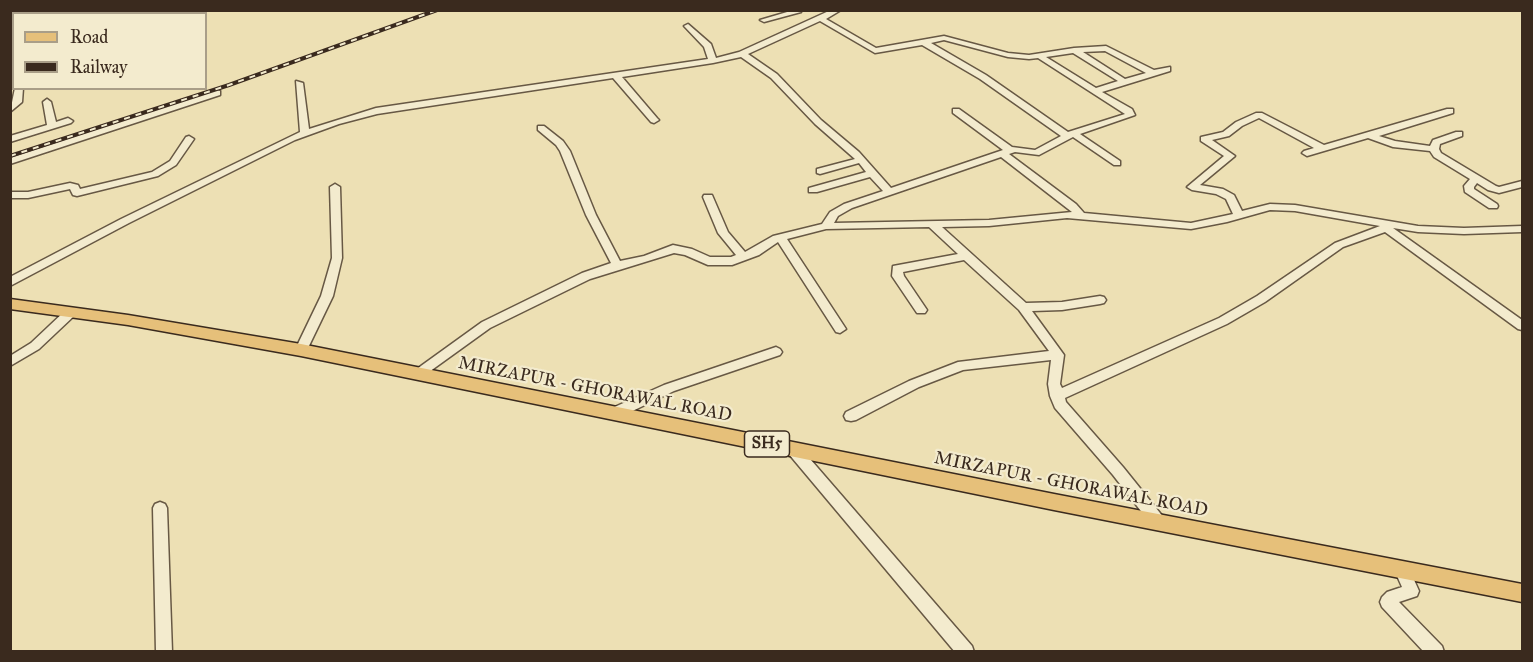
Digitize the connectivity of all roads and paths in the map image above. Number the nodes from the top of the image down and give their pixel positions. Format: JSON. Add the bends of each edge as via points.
{"nodes":[{"id":1,"x":838,"y":10,"type":"edge"},
{"id":2,"x":796,"y":11,"type":"edge"},
{"id":3,"x":765,"y":20,"type":"dead end"},
{"id":4,"x":813,"y":21,"type":"junction"},
{"id":5,"x":688,"y":26,"type":"dead end"},
{"id":6,"x":922,"y":41,"type":"junction"},
{"id":7,"x":1074,"y":50,"type":"junction"},
{"id":8,"x":742,"y":54,"type":"junction"},
{"id":9,"x":1041,"y":57,"type":"junction"},
{"id":10,"x":712,"y":59,"type":"junction"},
{"id":11,"x":1167,"y":69,"type":"dead end"},
{"id":12,"x":1153,"y":73,"type":"junction"},
{"id":13,"x":616,"y":76,"type":"junction"},
{"id":14,"x":1126,"y":82,"type":"junction"},
{"id":15,"x":299,"y":83,"type":"dead end"},
{"id":16,"x":19,"y":90,"type":"edge"},
{"id":17,"x":1095,"y":92,"type":"junction"},
{"id":18,"x":217,"y":93,"type":"dead end"},
{"id":19,"x":47,"y":102,"type":"dead end"},
{"id":20,"x":10,"y":109,"type":"edge"},
{"id":21,"x":956,"y":111,"type":"dead end"},
{"id":22,"x":1450,"y":111,"type":"dead end"},
{"id":23,"x":654,"y":120,"type":"dead end"},
{"id":24,"x":68,"y":121,"type":"dead end"},
{"id":25,"x":52,"y":126,"type":"junction"},
{"id":26,"x":541,"y":128,"type":"dead end"},
{"id":27,"x":305,"y":131,"type":"junction"},
{"id":28,"x":1459,"y":134,"type":"dead end"},
{"id":29,"x":1070,"y":135,"type":"junction"},
{"id":30,"x":1371,"y":135,"type":"junction"},
{"id":31,"x":10,"y":139,"type":"edge"},
{"id":32,"x":189,"y":139,"type":"dead end"},
{"id":33,"x":1322,"y":148,"type":"junction"},
{"id":34,"x":1434,"y":149,"type":"junction"},
{"id":35,"x":1006,"y":152,"type":"junction"},
{"id":36,"x":1307,"y":153,"type":"dead end"},
{"id":37,"x":861,"y":160,"type":"junction"},
{"id":38,"x":10,"y":161,"type":"edge"},
{"id":39,"x":1117,"y":163,"type":"dead end"},
{"id":40,"x":820,"y":171,"type":"dead end"},
{"id":41,"x":872,"y":173,"type":"junction"},
{"id":42,"x":1476,"y":179,"type":"junction"},
{"id":43,"x":1522,"y":184,"type":"edge"},
{"id":44,"x":335,"y":187,"type":"dead end"},
{"id":45,"x":813,"y":190,"type":"dead end"},
{"id":46,"x":890,"y":193,"type":"junction"},
{"id":47,"x":10,"y":195,"type":"edge"},
{"id":48,"x":708,"y":197,"type":"dead end"},
{"id":49,"x":1493,"y":206,"type":"dead end"},
{"id":50,"x":1080,"y":215,"type":"junction"},
{"id":51,"x":1239,"y":216,"type":"junction"},
{"id":52,"x":933,"y":225,"type":"junction"},
{"id":53,"x":826,"y":226,"type":"junction"},
{"id":54,"x":1386,"y":226,"type":"junction"},
{"id":55,"x":1522,"y":229,"type":"edge"},
{"id":56,"x":780,"y":237,"type":"junction"},
{"id":57,"x":965,"y":256,"type":"junction"},
{"id":58,"x":744,"y":257,"type":"junction"},
{"id":59,"x":617,"y":265,"type":"junction"},
{"id":60,"x":10,"y":282,"type":"edge"},
{"id":61,"x":1100,"y":300,"type":"dead end"},
{"id":62,"x":10,"y":304,"type":"edge"},
{"id":63,"x":1023,"y":307,"type":"junction"},
{"id":64,"x":921,"y":310,"type":"dead end"},
{"id":65,"x":70,"y":312,"type":"junction"},
{"id":66,"x":1522,"y":326,"type":"edge"},
{"id":67,"x":840,"y":329,"type":"dead end"},
{"id":68,"x":301,"y":350,"type":"junction"},
{"id":69,"x":776,"y":352,"type":"dead end"},
{"id":70,"x":1058,"y":355,"type":"junction"},
{"id":71,"x":10,"y":362,"type":"edge"},
{"id":72,"x":418,"y":374,"type":"junction"},
{"id":73,"x":1056,"y":396,"type":"junction"},
{"id":74,"x":615,"y":413,"type":"junction"},
{"id":75,"x":851,"y":416,"type":"dead end"},
{"id":76,"x":792,"y":449,"type":"junction"},
{"id":77,"x":160,"y":508,"type":"dead end"},
{"id":78,"x":1159,"y":523,"type":"junction"},
{"id":79,"x":1402,"y":569,"type":"junction"},
{"id":80,"x":1522,"y":593,"type":"edge"},
{"id":81,"x":164,"y":651,"type":"edge"},
{"id":82,"x":966,"y":651,"type":"edge"},
{"id":83,"x":1436,"y":651,"type":"edge"}],
"edges":[{"from":1,"to":4,"type":"street"},
{"from":2,"to":3,"type":"street"},
{"from":2,"to":4,"type":"street"},
{"from":4,"to":6,"type":"street","via":[[875,51]]},
{"from":4,"to":8,"type":"street"},
{"from":5,"to":10,"type":"street","via":[[708,46]]},
{"from":6,"to":9,"type":"street","via":[[951,39],[1008,55]]},
{"from":6,"to":29,"type":"street"},
{"from":7,"to":9,"type":"street"},
{"from":7,"to":12,"type":"street","via":[[1109,49]]},
{"from":7,"to":14,"type":"street"},
{"from":8,"to":10,"type":"street"},
{"from":8,"to":37,"type":"street","via":[[774,76]]},
{"from":9,"to":17,"type":"street"},
{"from":10,"to":13,"type":"street"},
{"from":11,"to":12,"type":"street"},
{"from":12,"to":14,"type":"street"},
{"from":13,"to":23,"type":"street"},
{"from":13,"to":27,"type":"street","via":[[376,111]]},
{"from":14,"to":17,"type":"street"},
{"from":15,"to":27,"type":"street"},
{"from":16,"to":20,"type":"street","via":[[18,102]]},
{"from":17,"to":29,"type":"street","via":[[1130,115]]},
{"from":18,"to":38,"type":"street"},
{"from":19,"to":25,"type":"street"},
{"from":21,"to":35,"type":"street"},
{"from":22,"to":30,"type":"street"},
{"from":24,"to":25,"type":"street"},
{"from":25,"to":31,"type":"street"},
{"from":26,"to":59,"type":"street","via":[[565,151]]},
{"from":27,"to":60,"type":"street"},
{"from":28,"to":34,"type":"street","via":[[1438,140]]},
{"from":29,"to":35,"type":"street","via":[[1034,153],[1017,148]]},
{"from":29,"to":39,"type":"street"},
{"from":30,"to":33,"type":"street"},
{"from":30,"to":34,"type":"street","via":[[1393,144]]},
{"from":32,"to":47,"type":"street","via":[[173,164],[155,174],[77,194],[70,186]]},
{"from":33,"to":36,"type":"street"},
{"from":33,"to":51,"type":"street","via":[[1259,115],[1226,134],[1204,138],[1230,156],[1192,187],[1219,191],[1230,197]]},
{"from":34,"to":42,"type":"street","via":[[1441,158]]},
{"from":35,"to":46,"type":"street"},
{"from":35,"to":50,"type":"street"},
{"from":37,"to":40,"type":"street"},
{"from":37,"to":41,"type":"street"},
{"from":41,"to":45,"type":"street"},
{"from":41,"to":46,"type":"street"},
{"from":42,"to":43,"type":"street","via":[[1495,189]]},
{"from":42,"to":49,"type":"street","via":[[1469,190]]},
{"from":44,"to":68,"type":"street","via":[[337,258],[327,296]]},
{"from":46,"to":53,"type":"street","via":[[840,210]]},
{"from":48,"to":58,"type":"street","via":[[723,233]]},
{"from":50,"to":51,"type":"street","via":[[1175,226]]},
{"from":50,"to":52,"type":"street"},
{"from":51,"to":54,"type":"street","via":[[1260,208],[1278,207]]},
{"from":52,"to":53,"type":"street"},
{"from":52,"to":57,"type":"street"},
{"from":53,"to":56,"type":"street"},
{"from":54,"to":55,"type":"street","via":[[1457,231]]},
{"from":54,"to":66,"type":"street"},
{"from":54,"to":73,"type":"street","via":[[1339,245],[1223,321]]},
{"from":56,"to":58,"type":"street"},
{"from":56,"to":67,"type":"street"},
{"from":57,"to":63,"type":"street"},
{"from":57,"to":64,"type":"street","via":[[897,269]]},
{"from":58,"to":59,"type":"street","via":[[715,262],[673,249]]},
{"from":59,"to":72,"type":"street","via":[[486,325]]},
{"from":61,"to":63,"type":"street"},
{"from":62,"to":65,"type":"main road","name":"MIRZAPUR - GHORAWAL ROAD","number":"SH5"},
{"from":63,"to":70,"type":"street"},
{"from":65,"to":68,"type":"main road","name":"MIRZAPUR - GHORAWAL ROAD","number":"SH5"},
{"from":65,"to":71,"type":"street","via":[[35,346]]},
{"from":68,"to":72,"type":"main road","name":"MIRZAPUR - GHORAWAL ROAD","number":"SH5"},
{"from":69,"to":74,"type":"street","via":[[669,388]]},
{"from":70,"to":73,"type":"street"},
{"from":70,"to":75,"type":"street","via":[[962,365]]},
{"from":72,"to":74,"type":"main road","name":"MIRZAPUR - GHORAWAL ROAD","number":"SH5"},
{"from":73,"to":78,"type":"street"},
{"from":74,"to":76,"type":"main road","name":"MIRZAPUR - GHORAWAL ROAD","number":"SH5"},
{"from":76,"to":78,"type":"main road","name":"MIRZAPUR - GHORAWAL ROAD","number":"SH5"},
{"from":76,"to":82,"type":"street"},
{"from":77,"to":81,"type":"street"},
{"from":78,"to":79,"type":"main road","name":"MIRZAPUR - GHORAWAL ROAD","number":"SH5"},
{"from":79,"to":80,"type":"main road","name":"MIRZAPUR - GHORAWAL ROAD","number":"SH5"},
{"from":79,"to":83,"type":"street","via":[[1411,591],[1388,602]]}]}
